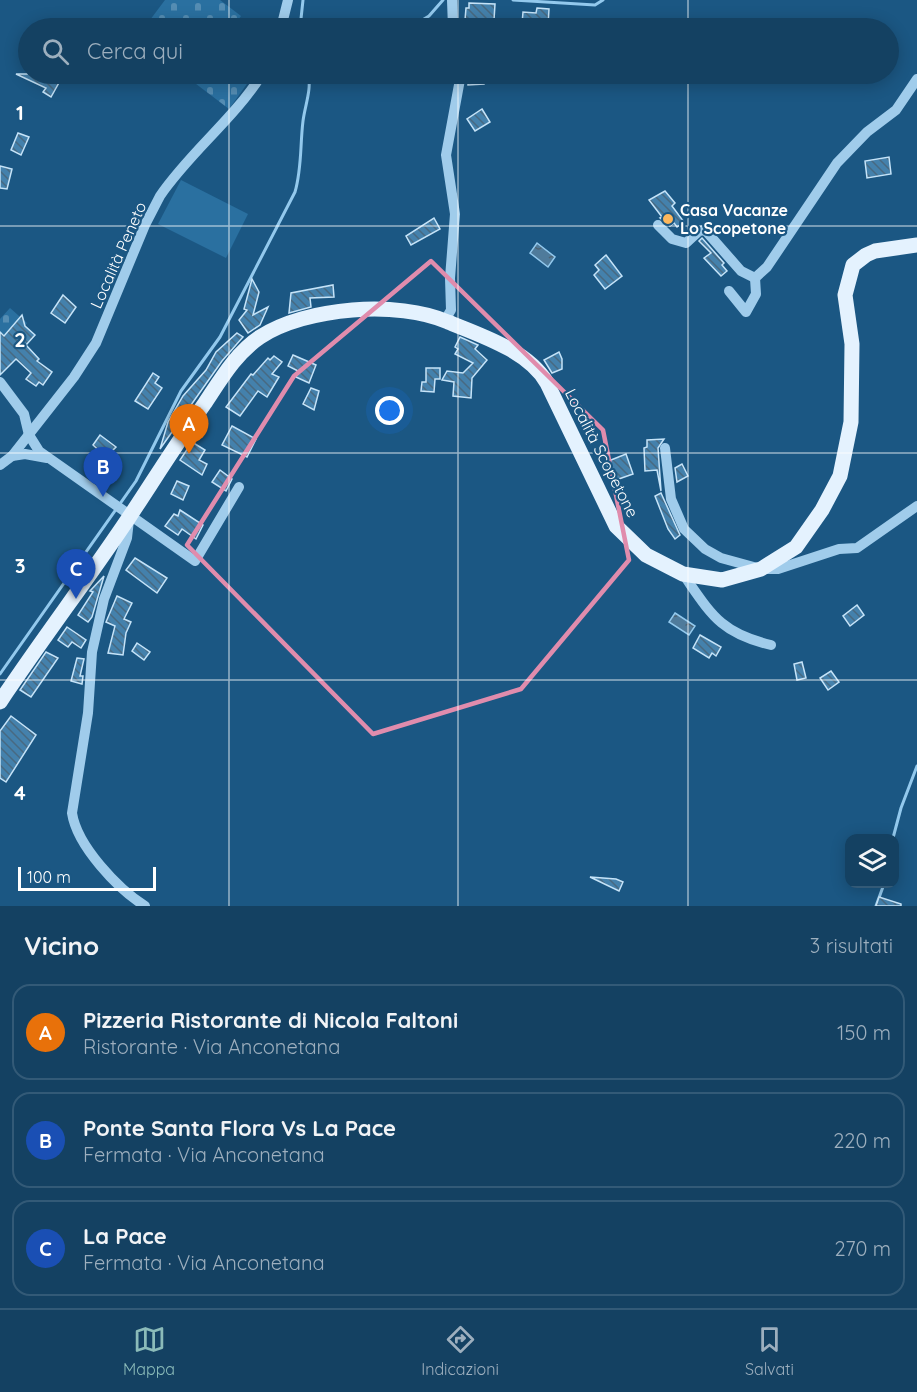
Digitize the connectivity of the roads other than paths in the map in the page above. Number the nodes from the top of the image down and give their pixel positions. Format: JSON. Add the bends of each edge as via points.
{"nodes":[{"id":1,"x":288,"y":0,"type":"edge"},
{"id":2,"x":452,"y":0,"type":"edge"},
{"id":3,"x":284,"y":18,"type":"edge"},
{"id":4,"x":453,"y":18,"type":"edge"},
{"id":5,"x":917,"y":79,"type":"edge"},
{"id":6,"x":255,"y":84,"type":"edge"},
{"id":7,"x":459,"y":84,"type":"edge"},
{"id":8,"x":658,"y":225,"type":"dead end"},
{"id":9,"x":917,"y":245,"type":"edge"},
{"id":10,"x":755,"y":278,"type":"junction"},
{"id":11,"x":729,"y":291,"type":"dead end"},
{"id":12,"x":445,"y":320,"type":"junction"},
{"id":13,"x":0,"y":382,"type":"edge"},
{"id":14,"x":29,"y":435,"type":"junction"},
{"id":15,"x":665,"y":448,"type":"dead end"},
{"id":16,"x":12,"y":456,"type":"junction"},
{"id":17,"x":49,"y":459,"type":"junction"},
{"id":18,"x":0,"y":465,"type":"edge"},
{"id":19,"x":239,"y":488,"type":"dead end"},
{"id":20,"x":917,"y":506,"type":"edge"},
{"id":21,"x":126,"y":514,"type":"junction"},
{"id":22,"x":761,"y":568,"type":"junction"},
{"id":23,"x":682,"y":574,"type":"junction"},
{"id":24,"x":771,"y":645,"type":"dead end"},
{"id":25,"x":0,"y":702,"type":"edge"},
{"id":26,"x":145,"y":906,"type":"edge"}],
"edges":[{"from":1,"to":3,"type":"street"},
{"from":2,"to":4,"type":"street"},
{"from":5,"to":10,"type":"street","via":[[896,110],[867,132],[837,163],[767,267]]},
{"from":6,"to":14,"type":"street","name":"Località Peneto","via":[[160,196],[96,343]]},
{"from":7,"to":12,"type":"street","via":[[446,155],[454,214],[451,310]]},
{"from":8,"to":10,"type":"street","via":[[672,239],[686,243],[705,230],[741,271]]},
{"from":9,"to":22,"type":"main road","name":"Località Scopetone","via":[[875,251],[853,265],[845,295],[852,344],[852,401],[840,476],[795,547]]},
{"from":10,"to":11,"type":"street","via":[[756,294],[746,312]]},
{"from":12,"to":21,"type":"main road","name":"Località Scopetone","via":[[416,310],[364,310],[292,322],[260,338],[228,368]]},
{"from":12,"to":23,"type":"main road","name":"Località Scopetone","via":[[513,353],[542,375],[616,526],[646,555]]},
{"from":13,"to":14,"type":"street","via":[[24,414]]},
{"from":14,"to":16,"type":"street","name":"Località Peneto"},
{"from":14,"to":17,"type":"street"},
{"from":15,"to":22,"type":"street","via":[[671,499],[684,529],[721,558]]},
{"from":16,"to":17,"type":"street","via":[[25,454]]},
{"from":16,"to":18,"type":"street","name":"Località Peneto"},
{"from":17,"to":21,"type":"street"},
{"from":19,"to":21,"type":"street","via":[[195,561]]},
{"from":20,"to":22,"type":"street","via":[[857,548],[839,549],[778,569]]},
{"from":21,"to":25,"type":"main road","name":"Località Scopetone"},
{"from":21,"to":26,"type":"street","via":[[127,538],[104,599],[92,652],[88,713],[72,813],[74,826],[106,872]]},
{"from":22,"to":23,"type":"main road","name":"Località Scopetone","via":[[722,580]]},
{"from":23,"to":24,"type":"street","via":[[724,627],[744,639]]}]}
